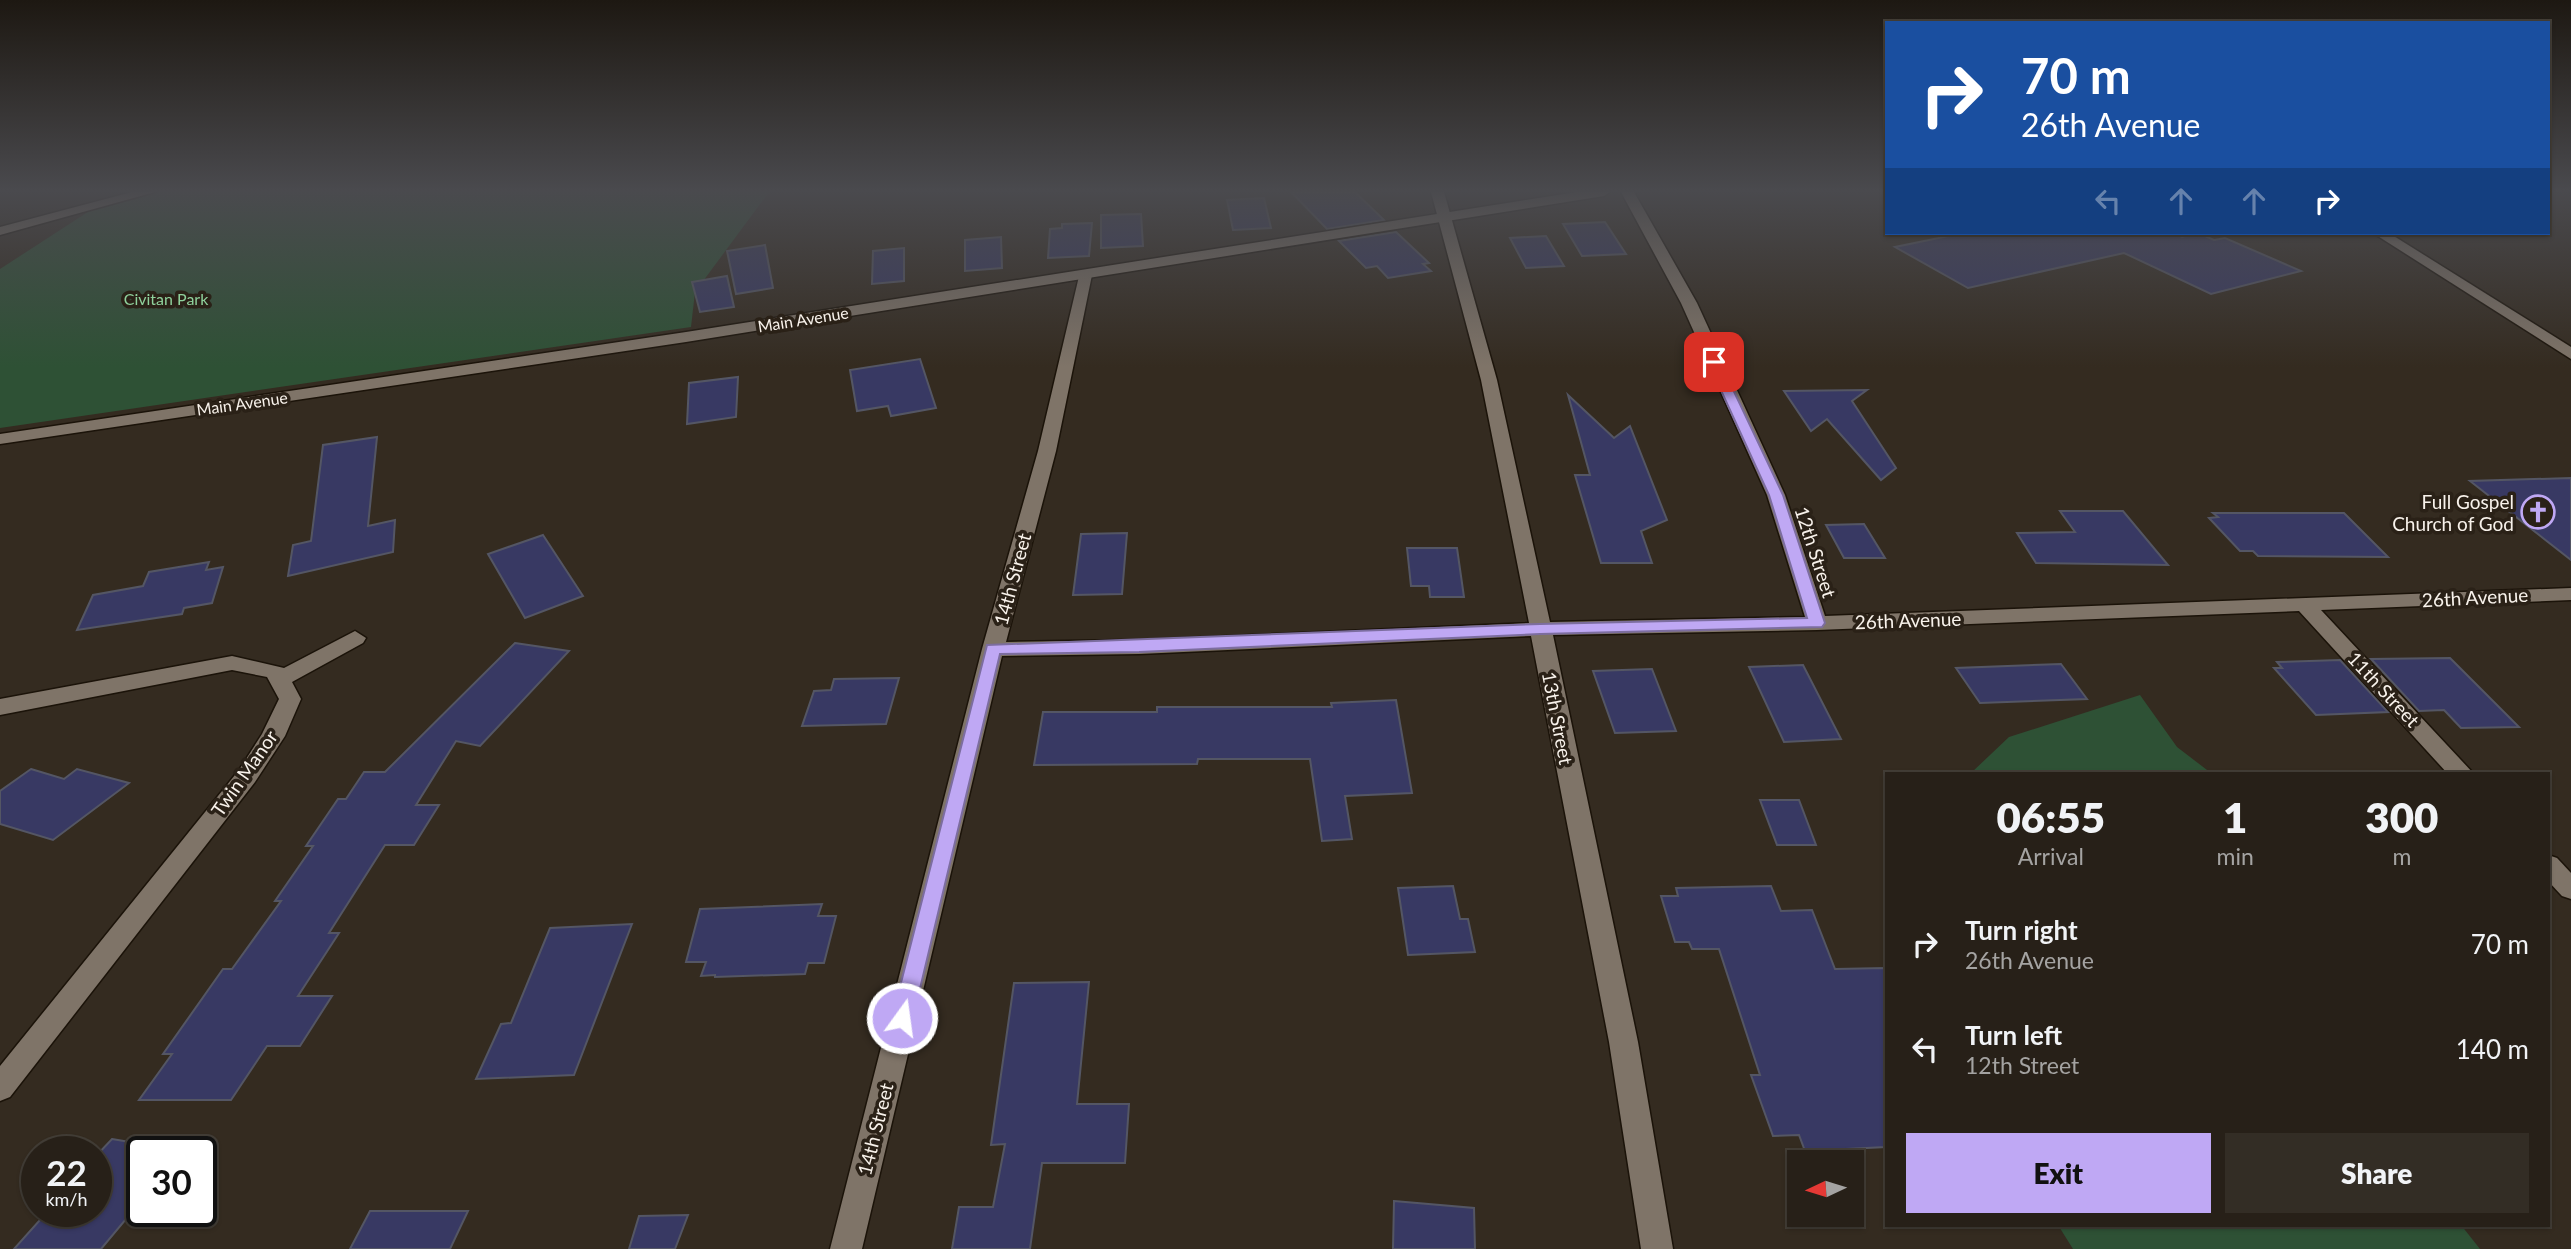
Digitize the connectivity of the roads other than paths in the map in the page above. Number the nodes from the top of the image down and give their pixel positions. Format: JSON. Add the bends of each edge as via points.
{"nodes":[{"id":1,"x":1238,"y":250,"type":"edge"},
{"id":2,"x":1456,"y":250,"type":"edge"},
{"id":3,"x":1660,"y":250,"type":"edge"},
{"id":4,"x":2407,"y":250,"type":"edge"},
{"id":5,"x":1085,"y":275,"type":"junction"},
{"id":6,"x":2571,"y":354,"type":"edge"},
{"id":7,"x":0,"y":439,"type":"edge"},
{"id":8,"x":2571,"y":594,"type":"edge"},
{"id":9,"x":2305,"y":605,"type":"junction"},
{"id":10,"x":1817,"y":623,"type":"junction"},
{"id":11,"x":1540,"y":629,"type":"junction"},
{"id":12,"x":355,"y":638,"type":"dead end"},
{"id":13,"x":993,"y":649,"type":"junction"},
{"id":14,"x":279,"y":680,"type":"junction"},
{"id":15,"x":0,"y":707,"type":"edge"},
{"id":16,"x":2460,"y":772,"type":"edge"},
{"id":17,"x":2550,"y":867,"type":"edge"},
{"id":18,"x":2571,"y":889,"type":"edge"},
{"id":19,"x":0,"y":1088,"type":"edge"},
{"id":20,"x":846,"y":1249,"type":"edge"},
{"id":21,"x":1657,"y":1249,"type":"edge"}],
"edges":[{"from":1,"to":5,"type":"street","name":"Main Avenue"},
{"from":2,"to":11,"type":"street","name":"13th Street","via":[[1503,441]]},
{"from":3,"to":10,"type":"street","name":"12th Street","via":[[1689,303],[1776,495]]},
{"from":4,"to":6,"type":"street"},
{"from":5,"to":7,"type":"street","name":"Main Avenue"},
{"from":5,"to":13,"type":"street","name":"14th Street","via":[[1046,451]]},
{"from":8,"to":9,"type":"street","name":"26th Avenue"},
{"from":9,"to":10,"type":"street","name":"26th Avenue"},
{"from":9,"to":16,"type":"street","name":"11th Street"},
{"from":10,"to":11,"type":"street","name":"26th Avenue"},
{"from":11,"to":13,"type":"street","name":"26th Avenue"},
{"from":11,"to":21,"type":"street","name":"13th Street","via":[[1598,914]]},
{"from":12,"to":14,"type":"street"},
{"from":13,"to":20,"type":"street","name":"14th Street"},
{"from":14,"to":15,"type":"street","via":[[275,671],[232,663]]},
{"from":14,"to":19,"type":"street","name":"Twin Manor","via":[[290,699],[247,776]]},
{"from":17,"to":18,"type":"street"}]}
